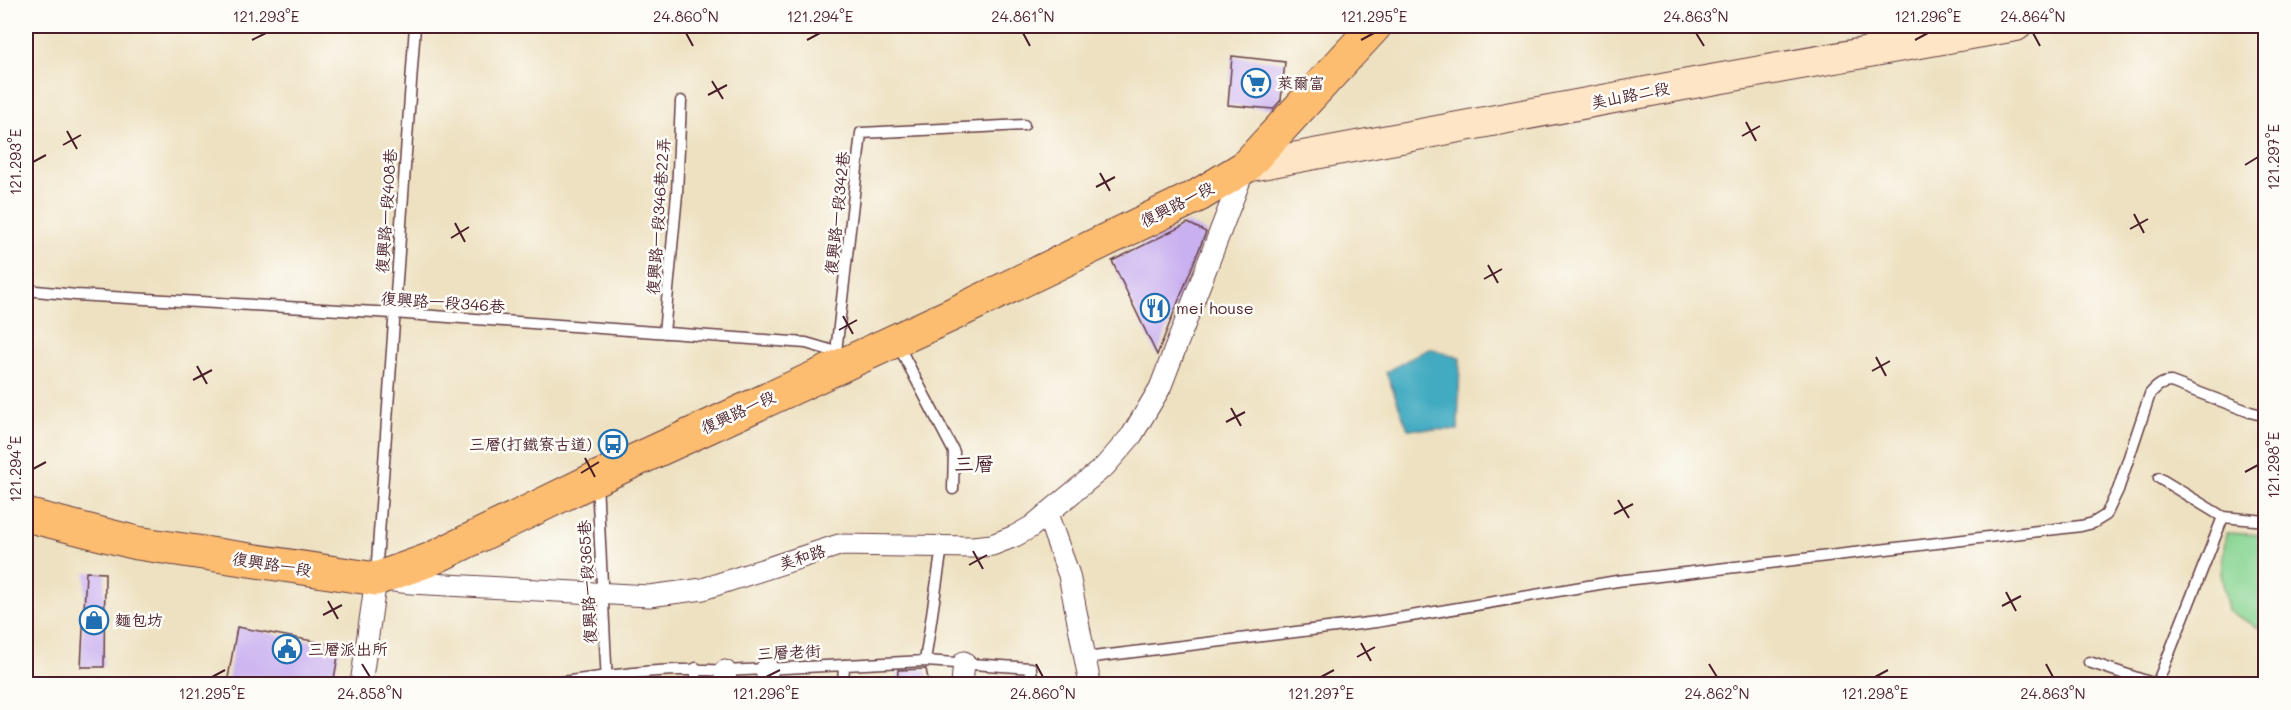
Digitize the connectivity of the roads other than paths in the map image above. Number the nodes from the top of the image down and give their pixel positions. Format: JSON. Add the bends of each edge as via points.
{"nodes":[{"id":1,"x":415,"y":26,"type":"edge"},
{"id":2,"x":1375,"y":26,"type":"edge"},
{"id":3,"x":2016,"y":26,"type":"edge"},
{"id":4,"x":681,"y":101,"type":"dead end"},
{"id":5,"x":1024,"y":124,"type":"dead end"},
{"id":6,"x":1245,"y":167,"type":"junction"},
{"id":7,"x":26,"y":290,"type":"edge"},
{"id":8,"x":393,"y":313,"type":"junction"},
{"id":9,"x":664,"y":333,"type":"junction"},
{"id":10,"x":895,"y":340,"type":"junction"},
{"id":11,"x":846,"y":355,"type":"junction"},
{"id":12,"x":2265,"y":416,"type":"edge"},
{"id":13,"x":597,"y":478,"type":"junction"},
{"id":14,"x":2159,"y":478,"type":"dead end"},
{"id":15,"x":953,"y":489,"type":"dead end"},
{"id":16,"x":1047,"y":514,"type":"junction"},
{"id":17,"x":26,"y":515,"type":"edge"},
{"id":18,"x":2223,"y":517,"type":"junction"},
{"id":19,"x":2265,"y":521,"type":"edge"},
{"id":20,"x":942,"y":547,"type":"junction"},
{"id":21,"x":376,"y":579,"type":"junction"},
{"id":22,"x":602,"y":595,"type":"junction"},
{"id":23,"x":1085,"y":658,"type":"junction"},
{"id":24,"x":925,"y":661,"type":"junction"},
{"id":25,"x":964,"y":662,"type":"junction"},
{"id":26,"x":2089,"y":662,"type":"dead end"},
{"id":27,"x":844,"y":665,"type":"junction"},
{"id":28,"x":696,"y":668,"type":"junction"},
{"id":29,"x":767,"y":676,"type":"edge"},
{"id":30,"x":725,"y":678,"type":"edge"},
{"id":31,"x":607,"y":680,"type":"edge"},
{"id":32,"x":361,"y":684,"type":"edge"},
{"id":33,"x":549,"y":684,"type":"edge"},
{"id":34,"x":696,"y":684,"type":"edge"},
{"id":35,"x":843,"y":684,"type":"edge"},
{"id":36,"x":962,"y":684,"type":"edge"},
{"id":37,"x":1032,"y":684,"type":"edge"},
{"id":38,"x":1090,"y":684,"type":"edge"},
{"id":39,"x":2156,"y":684,"type":"edge"},
{"id":40,"x":2261,"y":684,"type":"edge"},
{"id":41,"x":2265,"y":684,"type":"edge"}],
"edges":[{"from":1,"to":8,"type":"lane","name":"復興路一段408巷"},
{"from":2,"to":6,"type":"main road","name":"復興路一段"},
{"from":3,"to":6,"type":"street","name":"美山路二段"},
{"from":4,"to":9,"type":"lane","name":"復興路一段346巷22弄"},
{"from":5,"to":11,"type":"lane","name":"復興路一段342巷","via":[[861,133]]},
{"from":6,"to":10,"type":"main road","name":"復興路一段","via":[[1199,195]]},
{"from":6,"to":16,"type":"street","name":"美和路","via":[[1160,388],[1132,435],[1105,466]]},
{"from":7,"to":8,"type":"lane","name":"復興路一段346巷"},
{"from":8,"to":9,"type":"lane","name":"復興路一段346巷"},
{"from":8,"to":21,"type":"lane","name":"復興路一段408巷"},
{"from":9,"to":11,"type":"lane","name":"復興路一段346巷","via":[[806,343]]},
{"from":10,"to":11,"type":"main road","name":"復興路一段"},
{"from":10,"to":15,"type":"lane","via":[[954,452]]},
{"from":11,"to":13,"type":"main road","name":"復興路一段"},
{"from":12,"to":23,"type":"lane","via":[[2171,382],[2156,387],[2150,394],[2106,515],[2081,526],[1617,581],[1376,622]]},
{"from":13,"to":21,"type":"main road","name":"復興路一段","via":[[429,560]]},
{"from":13,"to":22,"type":"lane","name":"復興路一段365巷"},
{"from":14,"to":18,"type":"lane"},
{"from":16,"to":20,"type":"street","name":"美和路","via":[[1015,536],[992,544]]},
{"from":16,"to":23,"type":"street","via":[[1069,575]]},
{"from":17,"to":21,"type":"main road","name":"復興路一段","via":[[137,543]]},
{"from":18,"to":19,"type":"lane"},
{"from":18,"to":39,"type":"lane"},
{"from":20,"to":22,"type":"street","name":"美和路","via":[[839,545],[703,589],[649,596]]},
{"from":20,"to":24,"type":"lane"},
{"from":21,"to":22,"type":"street","name":"美和路"},
{"from":21,"to":32,"type":"street"},
{"from":22,"to":31,"type":"lane","name":"復興路一段365巷"},
{"from":23,"to":38,"type":"street"},
{"from":24,"to":25,"type":"lane","name":"三層老街"},
{"from":24,"to":27,"type":"lane","name":"三層老街"},
{"from":25,"to":36,"type":"street"},
{"from":25,"to":37,"type":"lane","name":"三層老街","via":[[1031,668]]},
{"from":26,"to":39,"type":"lane"},
{"from":27,"to":29,"type":"lane","name":"三層老街"},
{"from":27,"to":35,"type":"lane"},
{"from":28,"to":30,"type":"lane","name":"三層老街"},
{"from":28,"to":31,"type":"lane","name":"三層老街"},
{"from":28,"to":34,"type":"lane"},
{"from":29,"to":30,"type":"lane","name":"三層老街"},
{"from":31,"to":33,"type":"lane","name":"三層老街"},
{"from":40,"to":41,"type":"lane"}]}
